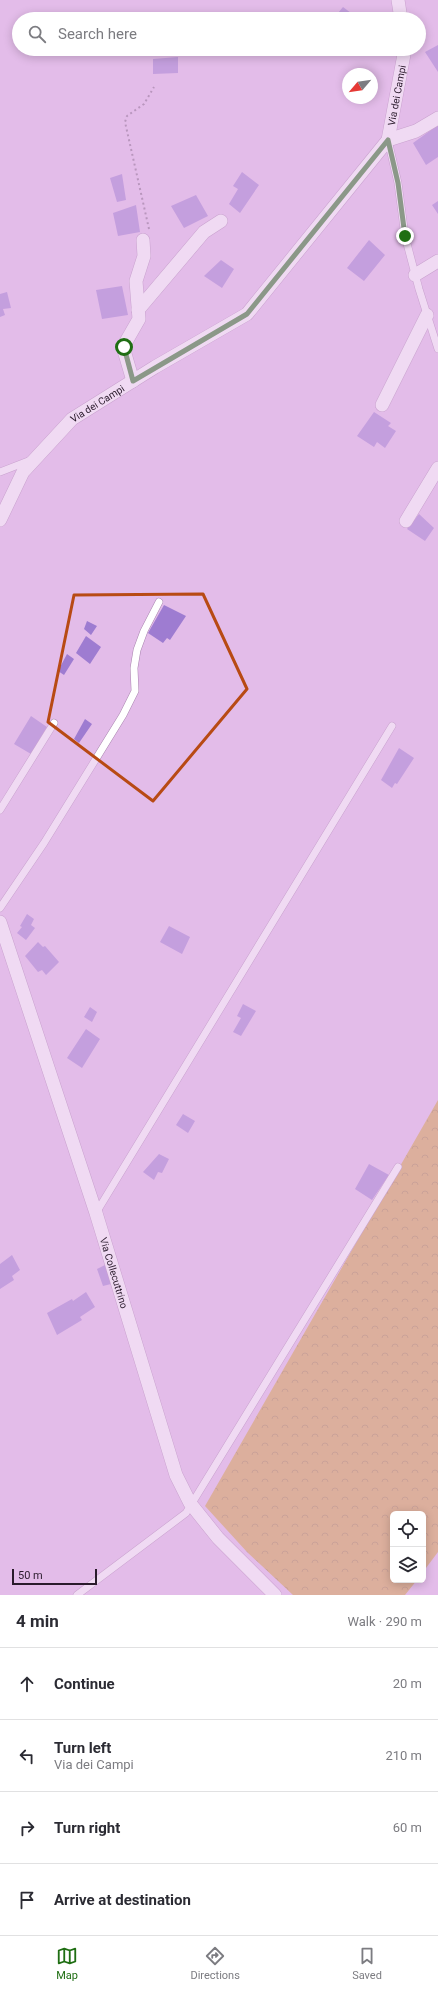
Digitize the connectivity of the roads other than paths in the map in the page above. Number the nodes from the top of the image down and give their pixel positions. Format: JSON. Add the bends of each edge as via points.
{"nodes":[{"id":1,"x":398,"y":0,"type":"edge"},
{"id":2,"x":400,"y":12,"type":"edge"},
{"id":3,"x":405,"y":56,"type":"edge"},
{"id":4,"x":438,"y":118,"type":"edge"},
{"id":5,"x":388,"y":140,"type":"junction"},
{"id":6,"x":221,"y":221,"type":"dead end"},
{"id":7,"x":146,"y":235,"type":"road end"},
{"id":8,"x":438,"y":261,"type":"edge"},
{"id":9,"x":415,"y":275,"type":"junction"},
{"id":10,"x":138,"y":310,"type":"junction"},
{"id":11,"x":427,"y":315,"type":"junction"},
{"id":12,"x":438,"y":350,"type":"edge"},
{"id":13,"x":133,"y":381,"type":"junction"},
{"id":14,"x":382,"y":405,"type":"dead end"},
{"id":15,"x":36,"y":458,"type":"junction"},
{"id":16,"x":438,"y":468,"type":"edge"},
{"id":17,"x":0,"y":472,"type":"edge"},
{"id":18,"x":0,"y":520,"type":"edge"},
{"id":19,"x":406,"y":521,"type":"dead end"},
{"id":20,"x":159,"y":602,"type":"dead end"},
{"id":21,"x":54,"y":723,"type":"dead end"},
{"id":22,"x":392,"y":726,"type":"dead end"},
{"id":23,"x":0,"y":810,"type":"edge"},
{"id":24,"x":0,"y":908,"type":"edge"},
{"id":25,"x":0,"y":922,"type":"edge"},
{"id":26,"x":398,"y":1167,"type":"dead end"},
{"id":27,"x":96,"y":1213,"type":"junction"},
{"id":28,"x":190,"y":1503,"type":"junction"},
{"id":29,"x":77,"y":1595,"type":"edge"},
{"id":30,"x":275,"y":1595,"type":"edge"}],
"edges":[{"from":1,"to":2,"type":"street"},
{"from":3,"to":5,"type":"street","name":"Via dei Campi"},
{"from":4,"to":5,"type":"street","via":[[416,132]]},
{"from":5,"to":9,"type":"lane","via":[[398,183],[405,236]]},
{"from":5,"to":13,"type":"street","name":"Via dei Campi","via":[[247,314]]},
{"from":6,"to":10,"type":"street","via":[[204,232]]},
{"from":7,"to":10,"type":"street","via":[[144,256],[136,281]]},
{"from":8,"to":9,"type":"street"},
{"from":9,"to":11,"type":"lane"},
{"from":10,"to":13,"type":"street","via":[[139,319],[124,347]]},
{"from":11,"to":12,"type":"lane"},
{"from":11,"to":14,"type":"street"},
{"from":13,"to":15,"type":"street","name":"Via dei Campi","via":[[72,419]]},
{"from":15,"to":17,"type":"lane"},
{"from":15,"to":18,"type":"street","name":"Via dei Campi","via":[[23,472]]},
{"from":16,"to":19,"type":"street"},
{"from":20,"to":24,"type":"lane","via":[[137,650],[134,668],[135,691],[123,715],[44,843]]},
{"from":21,"to":23,"type":"lane"},
{"from":22,"to":27,"type":"lane"},
{"from":25,"to":27,"type":"street","name":"Via Collecuttrino"},
{"from":26,"to":28,"type":"lane","via":[[311,1312]]},
{"from":27,"to":28,"type":"street","name":"Via Collecuttrino","via":[[176,1475]]},
{"from":28,"to":29,"type":"lane","via":[[180,1519]]},
{"from":28,"to":30,"type":"street","name":"Via Collecuttrino","via":[[218,1538]]}]}
